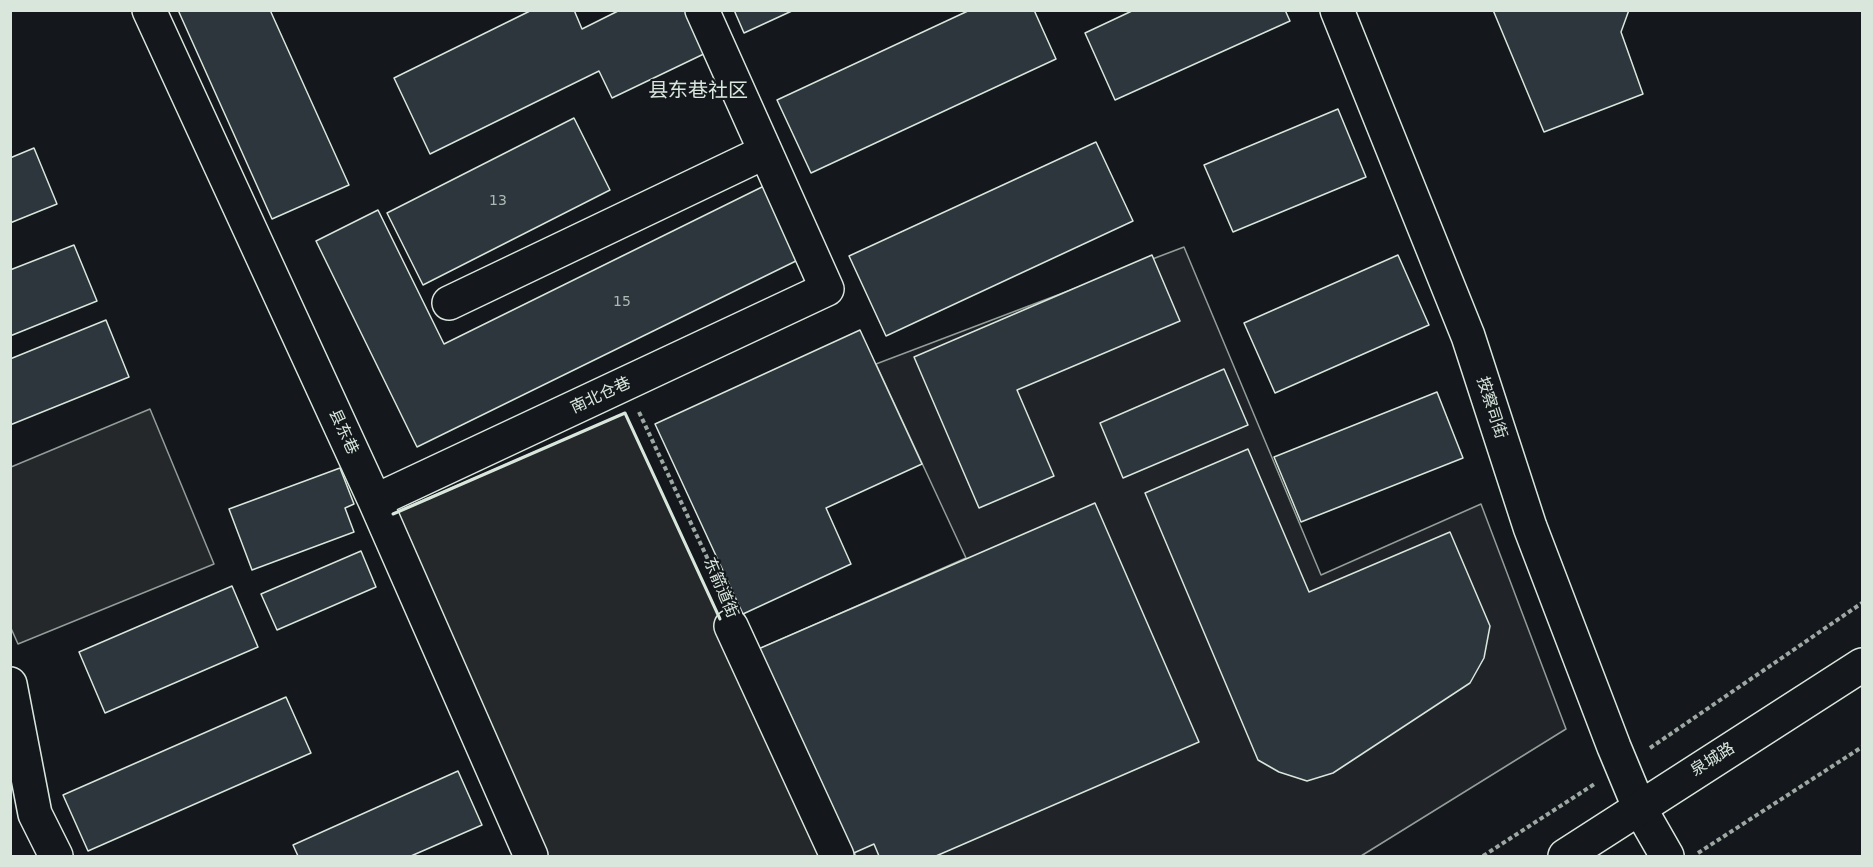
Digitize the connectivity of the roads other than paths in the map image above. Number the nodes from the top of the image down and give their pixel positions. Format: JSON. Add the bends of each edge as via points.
{"nodes":[{"id":1,"x":150,"y":10,"type":"edge"},
{"id":2,"x":702,"y":10,"type":"edge"},
{"id":3,"x":1337,"y":10,"type":"edge"},
{"id":4,"x":765,"y":152,"type":"junction"},
{"id":5,"x":449,"y":303,"type":"dead end"},
{"id":6,"x":375,"y":501,"type":"junction"},
{"id":7,"x":731,"y":626,"type":"road end"},
{"id":8,"x":1863,"y":665,"type":"edge"},
{"id":9,"x":10,"y":684,"type":"edge"},
{"id":10,"x":1640,"y":807,"type":"junction"},
{"id":11,"x":56,"y":856,"type":"edge"},
{"id":12,"x":531,"y":856,"type":"edge"},
{"id":13,"x":837,"y":856,"type":"edge"},
{"id":14,"x":1565,"y":856,"type":"edge"},
{"id":15,"x":1666,"y":856,"type":"edge"}],
"edges":[{"from":1,"to":6,"type":"street","name":"县东巷"},
{"from":2,"to":4,"type":"street"},
{"from":3,"to":10,"type":"street","name":"按察司街","via":[[1468,336],[1530,527]]},
{"from":4,"to":5,"type":"street"},
{"from":4,"to":6,"type":"street","name":"南北仓巷","via":[[826,289]]},
{"from":6,"to":12,"type":"street","name":"县东巷"},
{"from":7,"to":13,"type":"street","name":"东箭道街"},
{"from":8,"to":10,"type":"street","name":"泉城路"},
{"from":9,"to":11,"type":"street","via":[[35,814]]},
{"from":10,"to":14,"type":"street","name":"泉城路"},
{"from":10,"to":15,"type":"street","name":"按察司街"}]}
